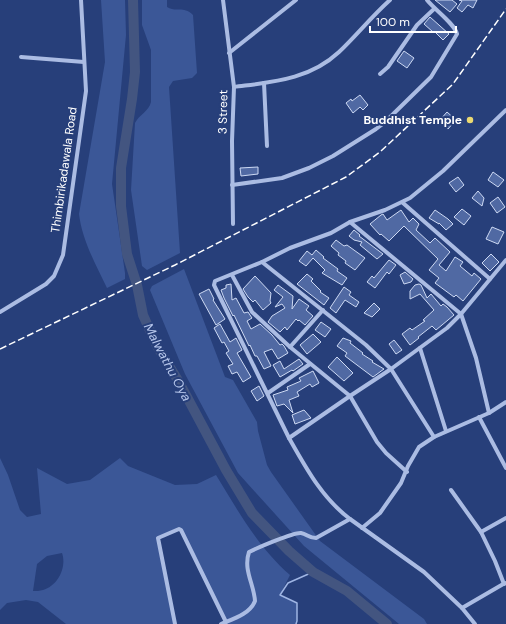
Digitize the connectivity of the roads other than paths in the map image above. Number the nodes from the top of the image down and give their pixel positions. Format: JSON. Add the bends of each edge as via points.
{"nodes":[{"id":1,"x":81,"y":0,"type":"edge"},
{"id":2,"x":223,"y":0,"type":"edge"},
{"id":3,"x":296,"y":0,"type":"edge"},
{"id":4,"x":390,"y":0,"type":"edge"},
{"id":5,"x":427,"y":0,"type":"edge"},
{"id":6,"x":434,"y":9,"type":"junction"},
{"id":7,"x":229,"y":53,"type":"junction"},
{"id":8,"x":21,"y":57,"type":"dead end"},
{"id":9,"x":84,"y":62,"type":"junction"},
{"id":10,"x":380,"y":74,"type":"dead end"},
{"id":11,"x":264,"y":83,"type":"junction"},
{"id":12,"x":234,"y":87,"type":"junction"},
{"id":13,"x":506,"y":110,"type":"edge"},
{"id":14,"x":267,"y":146,"type":"dead end"},
{"id":15,"x":232,"y":185,"type":"junction"},
{"id":16,"x":403,"y":203,"type":"junction"},
{"id":17,"x":350,"y":222,"type":"junction"},
{"id":18,"x":233,"y":224,"type":"dead end"},
{"id":19,"x":506,"y":260,"type":"edge"},
{"id":20,"x":262,"y":262,"type":"junction"},
{"id":21,"x":232,"y":275,"type":"junction"},
{"id":22,"x":490,"y":279,"type":"junction"},
{"id":23,"x":323,"y":310,"type":"junction"},
{"id":24,"x":0,"y":312,"type":"edge"},
{"id":25,"x":461,"y":314,"type":"junction"},
{"id":26,"x":290,"y":347,"type":"junction"},
{"id":27,"x":420,"y":348,"type":"junction"},
{"id":28,"x":310,"y":364,"type":"junction"},
{"id":29,"x":392,"y":368,"type":"junction"},
{"id":30,"x":268,"y":394,"type":"junction"},
{"id":31,"x":350,"y":396,"type":"junction"},
{"id":32,"x":506,"y":402,"type":"edge"},
{"id":33,"x":489,"y":412,"type":"junction"},
{"id":34,"x":479,"y":417,"type":"junction"},
{"id":35,"x":446,"y":431,"type":"junction"},
{"id":36,"x":434,"y":437,"type":"junction"},
{"id":37,"x":289,"y":438,"type":"junction"},
{"id":38,"x":506,"y":468,"type":"edge"},
{"id":39,"x":407,"y":472,"type":"junction"},
{"id":40,"x":452,"y":490,"type":"dead end"},
{"id":41,"x":506,"y":518,"type":"edge"},
{"id":42,"x":350,"y":519,"type":"junction"},
{"id":43,"x":362,"y":528,"type":"junction"},
{"id":44,"x":481,"y":532,"type":"junction"},
{"id":45,"x":505,"y":583,"type":"edge"},
{"id":46,"x":462,"y":608,"type":"junction"},
{"id":47,"x":226,"y":622,"type":"junction"},
{"id":48,"x":175,"y":624,"type":"edge"},
{"id":49,"x":221,"y":624,"type":"edge"},
{"id":50,"x":475,"y":624,"type":"edge"}],
"edges":[{"from":1,"to":9,"type":"street","name":"Thimbirikadawala Road"},
{"from":2,"to":7,"type":"street","name":"3 Street"},
{"from":3,"to":7,"type":"street"},
{"from":4,"to":11,"type":"street","via":[[338,53],[319,67],[305,74]]},
{"from":5,"to":6,"type":"street"},
{"from":6,"to":10,"type":"street","via":[[417,25],[388,67]]},
{"from":6,"to":15,"type":"street","via":[[456,28],[457,34],[431,77],[384,123],[309,168],[282,178]]},
{"from":7,"to":12,"type":"street","name":"3 Street"},
{"from":8,"to":9,"type":"street"},
{"from":9,"to":24,"type":"street","name":"Thimbirikadawala Road","via":[[86,91],[60,265],[46,284]]},
{"from":11,"to":12,"type":"street"},
{"from":11,"to":14,"type":"street"},
{"from":12,"to":15,"type":"street","name":"3 Street"},
{"from":13,"to":16,"type":"street","via":[[418,193]]},
{"from":15,"to":18,"type":"street","name":"3 Street"},
{"from":16,"to":17,"type":"street"},
{"from":16,"to":22,"type":"street"},
{"from":17,"to":20,"type":"street","via":[[331,233],[290,248]]},
{"from":17,"to":25,"type":"street"},
{"from":19,"to":22,"type":"street"},
{"from":20,"to":21,"type":"street"},
{"from":20,"to":23,"type":"street"},
{"from":21,"to":26,"type":"street","via":[[252,312]]},
{"from":21,"to":30,"type":"street","via":[[215,281],[214,285]]},
{"from":22,"to":25,"type":"street"},
{"from":23,"to":26,"type":"street"},
{"from":23,"to":29,"type":"street"},
{"from":25,"to":27,"type":"street"},
{"from":25,"to":33,"type":"street","via":[[476,358]]},
{"from":26,"to":28,"type":"street"},
{"from":27,"to":29,"type":"street"},
{"from":27,"to":35,"type":"street"},
{"from":28,"to":30,"type":"street"},
{"from":28,"to":31,"type":"street"},
{"from":29,"to":31,"type":"street"},
{"from":29,"to":36,"type":"street"},
{"from":30,"to":37,"type":"street"},
{"from":31,"to":37,"type":"street"},
{"from":31,"to":39,"type":"street","via":[[377,442]]},
{"from":32,"to":33,"type":"street"},
{"from":33,"to":34,"type":"street"},
{"from":34,"to":35,"type":"street"},
{"from":34,"to":38,"type":"street"},
{"from":35,"to":36,"type":"street"},
{"from":36,"to":39,"type":"street","via":[[419,447]]},
{"from":37,"to":42,"type":"street","via":[[311,477],[331,503]]},
{"from":39,"to":43,"type":"street","via":[[380,513]]},
{"from":40,"to":44,"type":"street"},
{"from":41,"to":44,"type":"street"},
{"from":42,"to":43,"type":"street"},
{"from":42,"to":47,"type":"street","via":[[316,538],[301,533],[288,535],[249,552],[247,566],[255,601],[247,611]]},
{"from":43,"to":46,"type":"street","via":[[416,565]]},
{"from":44,"to":45,"type":"street"},
{"from":45,"to":46,"type":"street"},
{"from":46,"to":50,"type":"street"},
{"from":47,"to":48,"type":"street","via":[[179,529],[158,538]]},
{"from":47,"to":49,"type":"street"}]}
